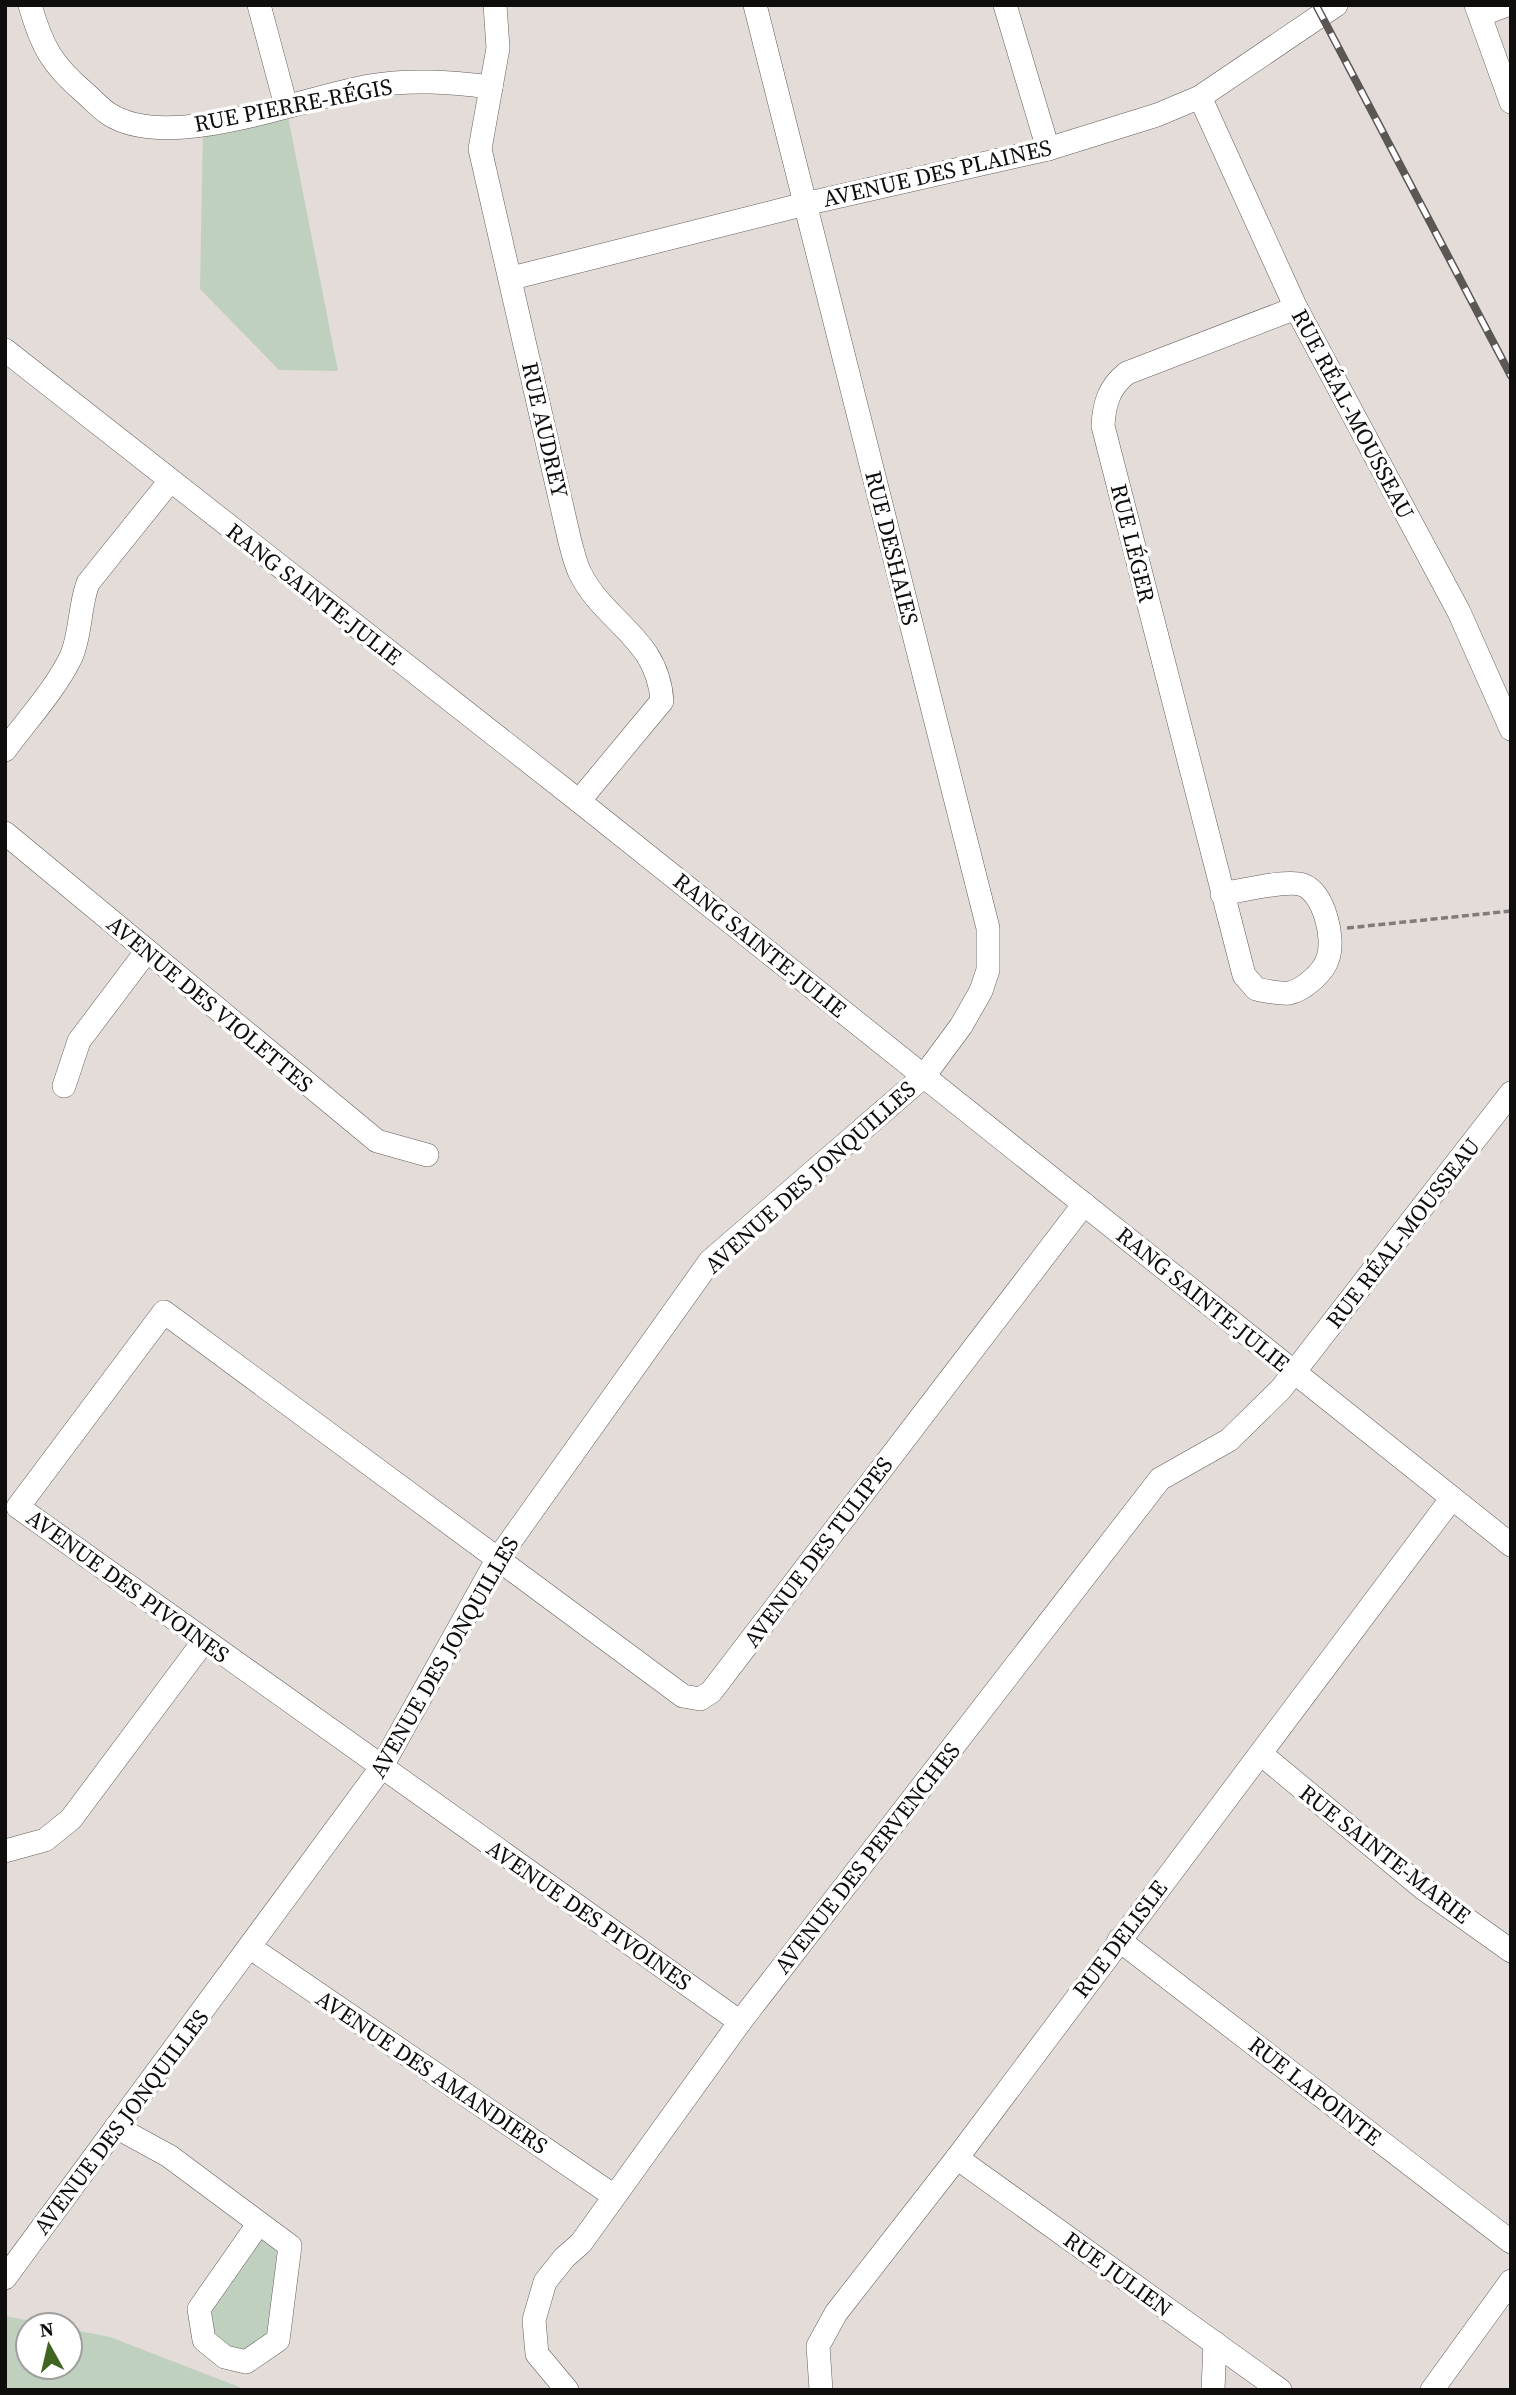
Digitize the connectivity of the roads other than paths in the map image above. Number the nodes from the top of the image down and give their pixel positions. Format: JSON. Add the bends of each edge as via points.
{"nodes":[{"id":1,"x":30,"y":5,"type":"edge"},
{"id":2,"x":259,"y":5,"type":"edge"},
{"id":3,"x":495,"y":5,"type":"edge"},
{"id":4,"x":755,"y":5,"type":"edge"},
{"id":5,"x":1005,"y":5,"type":"edge"},
{"id":6,"x":1336,"y":5,"type":"edge"},
{"id":7,"x":1507,"y":5,"type":"edge"},
{"id":8,"x":1478,"y":10,"type":"edge"},
{"id":9,"x":491,"y":87,"type":"junction"},
{"id":10,"x":1200,"y":97,"type":"junction"},
{"id":11,"x":1511,"y":102,"type":"edge"},
{"id":12,"x":285,"y":106,"type":"junction"},
{"id":13,"x":1048,"y":149,"type":"junction"},
{"id":14,"x":805,"y":204,"type":"junction"},
{"id":15,"x":512,"y":278,"type":"junction"},
{"id":16,"x":1296,"y":308,"type":"junction"},
{"id":17,"x":5,"y":350,"type":"edge"},
{"id":18,"x":170,"y":481,"type":"junction"},
{"id":19,"x":1511,"y":729,"type":"edge"},
{"id":20,"x":5,"y":750,"type":"edge"},
{"id":21,"x":579,"y":801,"type":"junction"},
{"id":22,"x":5,"y":833,"type":"edge"},
{"id":23,"x":1222,"y":894,"type":"junction"},
{"id":24,"x":146,"y":952,"type":"junction"},
{"id":25,"x":924,"y":1076,"type":"junction"},
{"id":26,"x":64,"y":1086,"type":"dead end"},
{"id":27,"x":1511,"y":1093,"type":"edge"},
{"id":28,"x":427,"y":1155,"type":"dead end"},
{"id":29,"x":1084,"y":1204,"type":"junction"},
{"id":30,"x":1295,"y":1373,"type":"junction"},
{"id":31,"x":1452,"y":1498,"type":"junction"},
{"id":32,"x":1511,"y":1545,"type":"edge"},
{"id":33,"x":497,"y":1560,"type":"junction"},
{"id":34,"x":204,"y":1641,"type":"junction"},
{"id":35,"x":1261,"y":1754,"type":"junction"},
{"id":36,"x":381,"y":1768,"type":"junction"},
{"id":37,"x":5,"y":1851,"type":"edge"},
{"id":38,"x":1119,"y":1940,"type":"junction"},
{"id":39,"x":251,"y":1948,"type":"junction"},
{"id":40,"x":1511,"y":1951,"type":"edge"},
{"id":41,"x":740,"y":2022,"type":"junction"},
{"id":42,"x":116,"y":2127,"type":"junction"},
{"id":43,"x":957,"y":2158,"type":"junction"},
{"id":44,"x":614,"y":2196,"type":"junction"},
{"id":45,"x":259,"y":2223,"type":"junction"},
{"id":46,"x":1511,"y":2242,"type":"edge"},
{"id":47,"x":5,"y":2278,"type":"edge"},
{"id":48,"x":1511,"y":2281,"type":"edge"},
{"id":49,"x":1214,"y":2343,"type":"junction"},
{"id":50,"x":567,"y":2390,"type":"edge"},
{"id":51,"x":821,"y":2390,"type":"edge"},
{"id":52,"x":1213,"y":2390,"type":"edge"},
{"id":53,"x":1280,"y":2390,"type":"edge"},
{"id":54,"x":1432,"y":2390,"type":"edge"}],
"edges":[{"from":1,"to":12,"type":"street","name":"RUE PIERRE-RÉGIS","via":[[40,43],[66,77],[111,115],[153,129],[203,126]]},
{"from":2,"to":12,"type":"street"},
{"from":3,"to":9,"type":"street","name":"RUE AUDREY","via":[[498,48]]},
{"from":4,"to":14,"type":"street","name":"RUE DESHAIES"},
{"from":5,"to":13,"type":"street"},
{"from":6,"to":10,"type":"street","name":"AVENUE DES PLAINES"},
{"from":7,"to":8,"type":"street"},
{"from":8,"to":11,"type":"street"},
{"from":9,"to":12,"type":"street","name":"RUE PIERRE-RÉGIS","via":[[405,82]]},
{"from":9,"to":15,"type":"street","name":"RUE AUDREY","via":[[480,149]]},
{"from":10,"to":13,"type":"street","name":"AVENUE DES PLAINES"},
{"from":10,"to":16,"type":"street","name":"RUE RÉAL-MOUSSEAU"},
{"from":13,"to":14,"type":"street","name":"AVENUE DES PLAINES"},
{"from":14,"to":15,"type":"street","name":"AVENUE DES PLAINES"},
{"from":14,"to":25,"type":"street","name":"RUE DESHAIES","via":[[988,928],[988,970],[981,991]]},
{"from":15,"to":21,"type":"street","name":"RUE AUDREY","via":[[579,572],[599,601],[647,651],[660,678],[662,701]]},
{"from":16,"to":19,"type":"street","name":"RUE RÉAL-MOUSSEAU","via":[[1459,611]]},
{"from":16,"to":23,"type":"street","name":"RUE LÉGER","via":[[1127,373],[1117,381],[1104,411],[1103,426]]},
{"from":17,"to":18,"type":"street","name":"RANG SAINTE-JULIE"},
{"from":18,"to":20,"type":"street","via":[[88,583],[72,654]]},
{"from":18,"to":21,"type":"street","name":"RANG SAINTE-JULIE"},
{"from":21,"to":25,"type":"street","name":"RANG SAINTE-JULIE"},
{"from":22,"to":24,"type":"street","name":"AVENUE DES VIOLETTES"},
{"from":23,"to":23,"type":"street","name":"RUE LÉGER","via":[[1244,975],[1256,989],[1289,993],[1305,986],[1328,961],[1328,930],[1315,892],[1303,884]]},
{"from":24,"to":26,"type":"street","via":[[79,1041]]},
{"from":24,"to":28,"type":"street","name":"AVENUE DES VIOLETTES","via":[[377,1141]]},
{"from":25,"to":29,"type":"street","name":"RANG SAINTE-JULIE"},
{"from":25,"to":33,"type":"street","name":"AVENUE DES JONQUILLES","via":[[710,1261]]},
{"from":27,"to":30,"type":"street","name":"RUE RÉAL-MOUSSEAU"},
{"from":29,"to":30,"type":"street","name":"RANG SAINTE-JULIE"},
{"from":29,"to":33,"type":"street","name":"AVENUE DES TULIPES","via":[[705,1698],[683,1696]]},
{"from":30,"to":31,"type":"street","name":"RANG SAINTE-JULIE"},
{"from":30,"to":41,"type":"street","name":"AVENUE DES PERVENCHES","via":[[1229,1440],[1160,1479]]},
{"from":31,"to":32,"type":"street","name":"RANG SAINTE-JULIE"},
{"from":31,"to":35,"type":"street","name":"RUE DELISLE"},
{"from":33,"to":34,"type":"street","name":"AVENUE DES PIVOINES","via":[[164,1312],[18,1507]]},
{"from":33,"to":36,"type":"street","name":"AVENUE DES JONQUILLES"},
{"from":34,"to":36,"type":"street","name":"AVENUE DES PIVOINES"},
{"from":34,"to":37,"type":"street","via":[[71,1819],[45,1840]]},
{"from":35,"to":38,"type":"street","name":"RUE DELISLE"},
{"from":35,"to":40,"type":"street","name":"RUE SAINTE-MARIE","via":[[1424,1889]]},
{"from":36,"to":39,"type":"street","name":"AVENUE DES JONQUILLES"},
{"from":36,"to":41,"type":"street","name":"AVENUE DES PIVOINES"},
{"from":38,"to":43,"type":"street","name":"RUE DELISLE"},
{"from":38,"to":46,"type":"street","name":"RUE LAPOINTE"},
{"from":39,"to":42,"type":"street","name":"AVENUE DES JONQUILLES"},
{"from":39,"to":44,"type":"street","name":"AVENUE DES AMANDIERS"},
{"from":41,"to":44,"type":"street","name":"AVENUE DES PERVENCHES"},
{"from":42,"to":45,"type":"street","via":[[169,2156]]},
{"from":42,"to":47,"type":"street","name":"AVENUE DES JONQUILLES"},
{"from":43,"to":49,"type":"street","name":"RUE JULIEN"},
{"from":43,"to":51,"type":"street","name":"RUE DELISLE","via":[[836,2313],[818,2346]]},
{"from":44,"to":50,"type":"street","name":"AVENUE DES PERVENCHES","via":[[581,2243],[545,2282],[534,2320],[537,2354]]},
{"from":45,"to":45,"type":"street","via":[[290,2246],[278,2340],[246,2362],[225,2357],[204,2340],[199,2309]]},
{"from":48,"to":54,"type":"street"},
{"from":49,"to":52,"type":"street"},
{"from":49,"to":53,"type":"street","name":"RUE JULIEN"}]}
